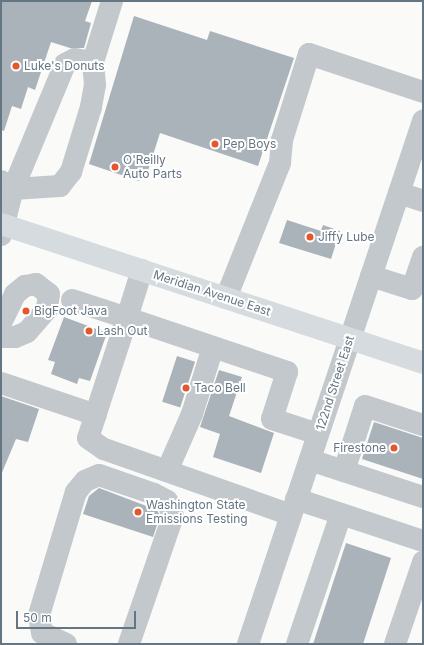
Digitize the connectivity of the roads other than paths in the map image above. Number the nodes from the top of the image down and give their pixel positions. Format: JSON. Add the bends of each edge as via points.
{"nodes":[{"id":1,"x":112,"y":1,"type":"edge"},
{"id":2,"x":93,"y":62,"type":"junction"},
{"id":3,"x":423,"y":92,"type":"edge"},
{"id":4,"x":423,"y":122,"type":"edge"},
{"id":5,"x":416,"y":167,"type":"edge"},
{"id":6,"x":7,"y":185,"type":"edge"},
{"id":7,"x":399,"y":193,"type":"junction"},
{"id":8,"x":423,"y":201,"type":"edge"},
{"id":9,"x":2,"y":228,"type":"edge"},
{"id":10,"x":423,"y":257,"type":"edge"},
{"id":11,"x":142,"y":270,"type":"junction"},
{"id":12,"x":371,"y":276,"type":"junction"},
{"id":13,"x":226,"y":298,"type":"junction"},
{"id":14,"x":72,"y":300,"type":"dead end"},
{"id":15,"x":127,"y":318,"type":"junction"},
{"id":16,"x":1,"y":324,"type":"edge"},
{"id":17,"x":1,"y":338,"type":"edge"},
{"id":18,"x":350,"y":339,"type":"junction"},
{"id":19,"x":213,"y":347,"type":"junction"},
{"id":20,"x":423,"y":363,"type":"edge"},
{"id":21,"x":1,"y":383,"type":"edge"},
{"id":22,"x":96,"y":415,"type":"junction"},
{"id":23,"x":423,"y":425,"type":"edge"},
{"id":24,"x":318,"y":434,"type":"junction"},
{"id":25,"x":310,"y":460,"type":"junction"},
{"id":26,"x":167,"y":471,"type":"junction"},
{"id":27,"x":344,"y":471,"type":"junction"},
{"id":28,"x":423,"y":497,"type":"edge"},
{"id":29,"x":294,"y":507,"type":"junction"},
{"id":30,"x":341,"y":514,"type":"junction"},
{"id":31,"x":423,"y":541,"type":"edge"},
{"id":32,"x":423,"y":562,"type":"edge"},
{"id":33,"x":66,"y":644,"type":"edge"},
{"id":34,"x":129,"y":644,"type":"edge"},
{"id":35,"x":248,"y":644,"type":"edge"},
{"id":36,"x":297,"y":644,"type":"edge"},
{"id":37,"x":395,"y":644,"type":"edge"}],
"edges":[{"from":1,"to":2,"type":"street"},
{"from":2,"to":6,"type":"street","via":[[75,59],[65,64]]},
{"from":2,"to":6,"type":"street","via":[[95,85],[91,107],[71,172],[60,186]]},
{"from":3,"to":13,"type":"street","via":[[309,54],[282,140],[280,163]]},
{"from":4,"to":5,"type":"street","name":"122nd Street East"},
{"from":5,"to":7,"type":"street","name":"122nd Street East"},
{"from":6,"to":9,"type":"street"},
{"from":7,"to":8,"type":"street"},
{"from":7,"to":12,"type":"street","name":"122nd Street East"},
{"from":9,"to":11,"type":"main road","name":"Meridian Avenue East"},
{"from":10,"to":12,"type":"street","via":[[412,289]]},
{"from":11,"to":13,"type":"main road","name":"Meridian Avenue East"},
{"from":11,"to":15,"type":"street"},
{"from":12,"to":18,"type":"street","name":"122nd Street East"},
{"from":13,"to":18,"type":"main road","name":"Meridian Avenue East"},
{"from":14,"to":15,"type":"street"},
{"from":15,"to":19,"type":"street"},
{"from":15,"to":22,"type":"street"},
{"from":16,"to":17,"type":"street","via":[[15,294],[25,286],[36,284],[49,294],[47,309],[27,332],[15,337]]},
{"from":18,"to":20,"type":"main road","name":"Meridian Avenue East"},
{"from":18,"to":24,"type":"street","name":"122nd Street East"},
{"from":19,"to":24,"type":"street","via":[[287,372],[272,419]]},
{"from":19,"to":26,"type":"street","via":[[192,414]]},
{"from":21,"to":22,"type":"street"},
{"from":22,"to":26,"type":"street","via":[[88,438],[104,449]]},
{"from":23,"to":27,"type":"street","via":[[365,406]]},
{"from":24,"to":25,"type":"street","name":"122nd Street East"},
{"from":25,"to":27,"type":"street"},
{"from":25,"to":29,"type":"street","name":"122nd Street East"},
{"from":26,"to":29,"type":"street"},
{"from":27,"to":28,"type":"street"},
{"from":29,"to":30,"type":"street"},
{"from":29,"to":35,"type":"street","name":"122nd Street East"},
{"from":30,"to":31,"type":"street"},
{"from":30,"to":36,"type":"street"},
{"from":32,"to":37,"type":"street"},
{"from":33,"to":34,"type":"street","via":[[42,633],[39,615],[76,492],[85,481],[99,475],[120,480],[167,501],[173,516]]}]}
